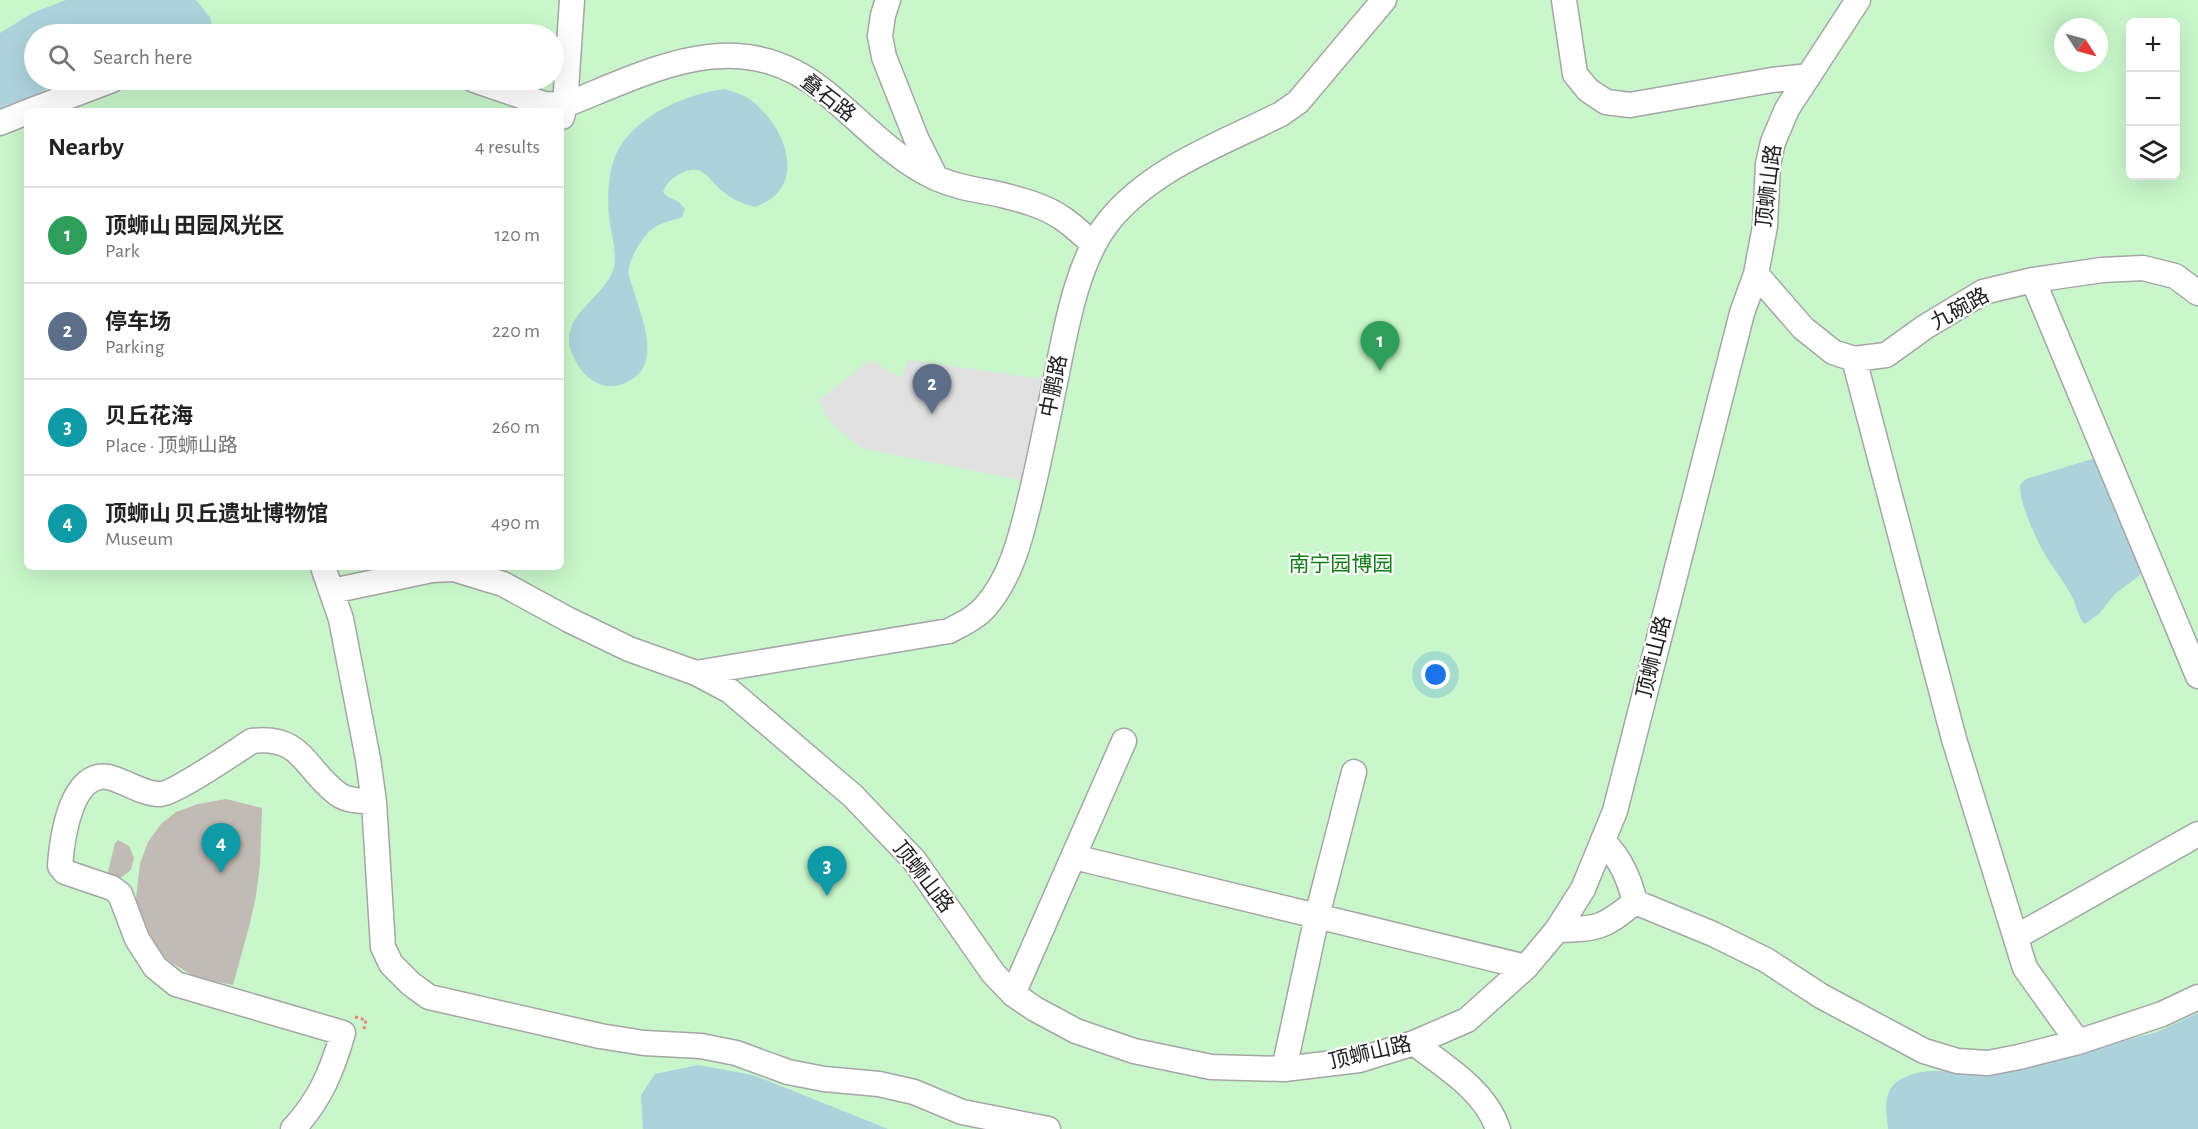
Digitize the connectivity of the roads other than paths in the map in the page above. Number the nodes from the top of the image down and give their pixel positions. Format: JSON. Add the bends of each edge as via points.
{"nodes":[{"id":1,"x":572,"y":0,"type":"edge"},
{"id":2,"x":888,"y":0,"type":"edge"},
{"id":3,"x":1384,"y":0,"type":"edge"},
{"id":4,"x":1564,"y":0,"type":"edge"},
{"id":5,"x":1858,"y":0,"type":"edge"},
{"id":6,"x":1809,"y":76,"type":"junction"},
{"id":7,"x":86,"y":90,"type":"edge"},
{"id":8,"x":503,"y":90,"type":"edge"},
{"id":9,"x":39,"y":108,"type":"edge"},
{"id":10,"x":554,"y":108,"type":"edge"},
{"id":11,"x":563,"y":108,"type":"edge"},
{"id":12,"x":564,"y":112,"type":"edge"},
{"id":13,"x":24,"y":114,"type":"edge"},
{"id":14,"x":0,"y":123,"type":"edge"},
{"id":15,"x":936,"y":178,"type":"junction"},
{"id":16,"x":1093,"y":244,"type":"junction"},
{"id":17,"x":1755,"y":274,"type":"junction"},
{"id":18,"x":2033,"y":280,"type":"junction"},
{"id":19,"x":2198,"y":293,"type":"edge"},
{"id":20,"x":1854,"y":359,"type":"junction"},
{"id":21,"x":324,"y":570,"type":"edge"},
{"id":22,"x":432,"y":570,"type":"edge"},
{"id":23,"x":457,"y":570,"type":"edge"},
{"id":24,"x":332,"y":591,"type":"junction"},
{"id":25,"x":696,"y":673,"type":"junction"},
{"id":26,"x":2198,"y":676,"type":"edge"},
{"id":27,"x":1124,"y":741,"type":"dead end"},
{"id":28,"x":1354,"y":772,"type":"dead end"},
{"id":29,"x":374,"y":802,"type":"junction"},
{"id":30,"x":2198,"y":834,"type":"edge"},
{"id":31,"x":1604,"y":842,"type":"junction"},
{"id":32,"x":1074,"y":857,"type":"junction"},
{"id":33,"x":1635,"y":902,"type":"junction"},
{"id":34,"x":1317,"y":916,"type":"junction"},
{"id":35,"x":1557,"y":930,"type":"junction"},
{"id":36,"x":2016,"y":937,"type":"junction"},
{"id":37,"x":1526,"y":967,"type":"junction"},
{"id":38,"x":1013,"y":994,"type":"junction"},
{"id":39,"x":2198,"y":997,"type":"edge"},
{"id":40,"x":2078,"y":1042,"type":"junction"},
{"id":41,"x":1414,"y":1043,"type":"junction"},
{"id":42,"x":1284,"y":1069,"type":"junction"},
{"id":43,"x":293,"y":1129,"type":"edge"},
{"id":44,"x":1048,"y":1129,"type":"edge"},
{"id":45,"x":1498,"y":1129,"type":"edge"}],
"edges":[{"from":1,"to":11,"type":"street"},
{"from":2,"to":15,"type":"street","via":[[880,36],[884,57]]},
{"from":3,"to":16,"type":"street","name":"中鹏路","via":[[1298,102],[1157,177],[1131,196]]},
{"from":4,"to":6,"type":"street","via":[[1575,74],[1588,90],[1606,102],[1630,105]]},
{"from":5,"to":6,"type":"street","name":"顶蛳山路"},
{"from":6,"to":17,"type":"street","name":"顶蛳山路","via":[[1787,109],[1773,142],[1765,226]]},
{"from":7,"to":9,"type":"street"},
{"from":8,"to":10,"type":"street","name":"叠石路"},
{"from":12,"to":15,"type":"street","name":"叠石路","via":[[680,61],[716,56],[765,59],[803,76]]},
{"from":13,"to":14,"type":"street"},
{"from":15,"to":16,"type":"street","name":"叠石路","via":[[1035,206],[1061,217]]},
{"from":16,"to":25,"type":"street","name":"中鹏路","via":[[1068,314],[1021,538],[1003,581],[985,607],[949,631]]},
{"from":17,"to":20,"type":"street","via":[[1803,328],[1833,352]]},
{"from":17,"to":31,"type":"street","name":"顶蛳山路"},
{"from":18,"to":19,"type":"street","name":"九碗路","via":[[2143,268],[2175,276]]},
{"from":18,"to":20,"type":"street","name":"九碗路","via":[[1983,292],[1886,355]]},
{"from":18,"to":26,"type":"street"},
{"from":20,"to":36,"type":"street","via":[[1954,739]]},
{"from":21,"to":24,"type":"street"},
{"from":22,"to":24,"type":"street","name":"顶蛳山路"},
{"from":23,"to":25,"type":"street","name":"顶蛳山路","via":[[503,584],[629,649]]},
{"from":24,"to":29,"type":"street","via":[[356,687]]},
{"from":25,"to":38,"type":"street","name":"顶蛳山路","via":[[729,691],[853,796],[914,860],[993,973]]},
{"from":27,"to":32,"type":"street"},
{"from":28,"to":34,"type":"street"},
{"from":29,"to":43,"type":"street","via":[[339,795],[299,753],[284,742],[267,739],[252,741],[174,790],[159,794],[109,777],[95,777],[80,788],[66,819],[60,866],[65,872],[120,894],[137,939],[155,967],[176,984],[343,1033],[331,1072],[309,1112]]},
{"from":29,"to":44,"type":"street","via":[[383,947],[391,964],[429,998],[600,1036],[701,1046],[788,1072],[879,1084],[914,1092],[962,1112]]},
{"from":30,"to":36,"type":"street"},
{"from":31,"to":33,"type":"street","via":[[1618,857]]},
{"from":31,"to":35,"type":"street","name":"顶蛳山路","via":[[1583,889]]},
{"from":32,"to":34,"type":"street"},
{"from":32,"to":38,"type":"street"},
{"from":33,"to":35,"type":"street","via":[[1611,921],[1591,929]]},
{"from":33,"to":40,"type":"street","via":[[1766,960],[1821,996],[1924,1051],[1957,1061],[1988,1063]]},
{"from":34,"to":37,"type":"street"},
{"from":34,"to":42,"type":"street"},
{"from":35,"to":37,"type":"street","name":"顶蛳山路"},
{"from":36,"to":40,"type":"street","via":[[2025,968]]},
{"from":37,"to":41,"type":"street","name":"顶蛳山路","via":[[1467,1020]]},
{"from":38,"to":42,"type":"street","name":"顶蛳山路","via":[[1076,1031],[1134,1051],[1211,1066]]},
{"from":39,"to":40,"type":"street","via":[[2162,1014]]},
{"from":41,"to":42,"type":"street","name":"顶蛳山路","via":[[1359,1060]]},
{"from":41,"to":45,"type":"street","via":[[1480,1098]]}]}
